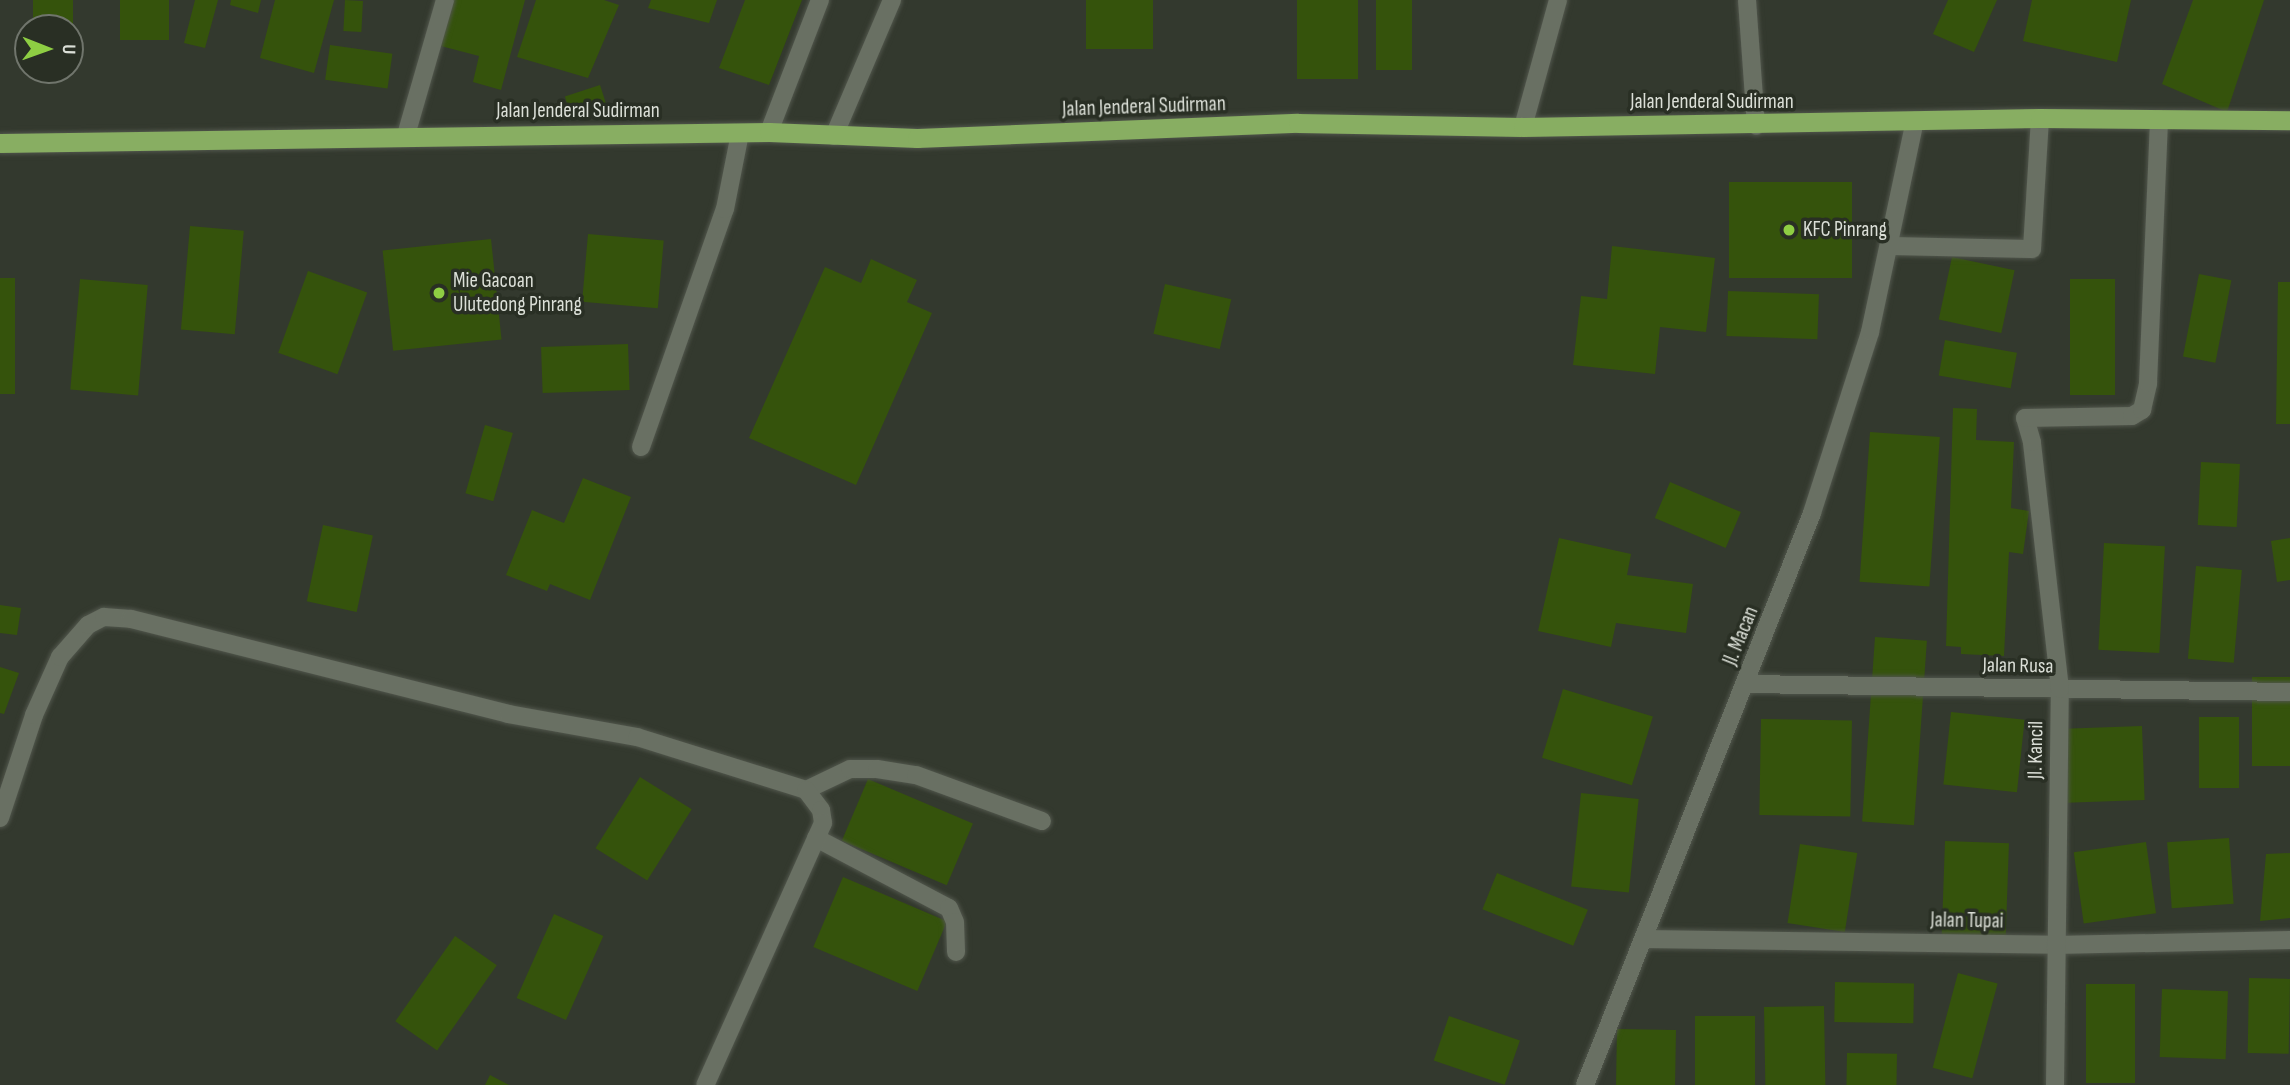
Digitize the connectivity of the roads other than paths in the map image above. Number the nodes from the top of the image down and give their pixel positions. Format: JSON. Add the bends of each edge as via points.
{"nodes":[{"id":1,"x":445,"y":0,"type":"edge"},
{"id":2,"x":820,"y":0,"type":"edge"},
{"id":3,"x":892,"y":0,"type":"edge"},
{"id":4,"x":1559,"y":0,"type":"edge"},
{"id":5,"x":1748,"y":0,"type":"edge"},
{"id":6,"x":2040,"y":118,"type":"junction"},
{"id":7,"x":2158,"y":119,"type":"junction"},
{"id":8,"x":2290,"y":120,"type":"edge"},
{"id":9,"x":1914,"y":121,"type":"junction"},
{"id":10,"x":1756,"y":126,"type":"junction"},
{"id":11,"x":1523,"y":127,"type":"junction"},
{"id":12,"x":769,"y":132,"type":"junction"},
{"id":13,"x":740,"y":133,"type":"junction"},
{"id":14,"x":406,"y":135,"type":"junction"},
{"id":15,"x":834,"y":136,"type":"junction"},
{"id":16,"x":0,"y":143,"type":"edge"},
{"id":17,"x":1889,"y":246,"type":"junction"},
{"id":18,"x":641,"y":447,"type":"dead end"},
{"id":19,"x":1745,"y":684,"type":"junction"},
{"id":20,"x":2060,"y":689,"type":"junction"},
{"id":21,"x":2290,"y":692,"type":"edge"},
{"id":22,"x":806,"y":790,"type":"junction"},
{"id":23,"x":1,"y":814,"type":"edge"},
{"id":24,"x":1042,"y":821,"type":"dead end"},
{"id":25,"x":816,"y":838,"type":"junction"},
{"id":26,"x":1644,"y":939,"type":"junction"},
{"id":27,"x":2290,"y":940,"type":"edge"},
{"id":28,"x":2055,"y":945,"type":"junction"},
{"id":29,"x":956,"y":952,"type":"dead end"},
{"id":30,"x":705,"y":1085,"type":"edge"},
{"id":31,"x":1586,"y":1085,"type":"edge"},
{"id":32,"x":2055,"y":1085,"type":"edge"}],
"edges":[{"from":1,"to":14,"type":"street"},
{"from":2,"to":12,"type":"street"},
{"from":3,"to":15,"type":"street"},
{"from":4,"to":11,"type":"street"},
{"from":5,"to":10,"type":"street","via":[[1748,70]]},
{"from":6,"to":7,"type":"highway","name":"Jalan Jenderal Sudirman"},
{"from":6,"to":9,"type":"highway","name":"Jalan Jenderal Sudirman"},
{"from":6,"to":17,"type":"street","via":[[2032,249]]},
{"from":7,"to":8,"type":"highway","name":"Jalan Jenderal Sudirman"},
{"from":7,"to":20,"type":"street","name":"Jl. Kancil","via":[[2148,383],[2142,410],[2132,416],[2025,418],[2032,442]]},
{"from":9,"to":10,"type":"highway","name":"Jalan Jenderal Sudirman"},
{"from":9,"to":17,"type":"street","name":"Jl. Macan"},
{"from":10,"to":11,"type":"highway","name":"Jalan Jenderal Sudirman"},
{"from":11,"to":15,"type":"highway","name":"Jalan Jenderal Sudirman","via":[[1298,124],[917,138]]},
{"from":12,"to":13,"type":"highway","name":"Jalan Jenderal Sudirman"},
{"from":12,"to":15,"type":"highway","name":"Jalan Jenderal Sudirman"},
{"from":13,"to":14,"type":"highway","name":"Jalan Jenderal Sudirman"},
{"from":13,"to":18,"type":"street","via":[[725,209]]},
{"from":14,"to":16,"type":"highway","name":"Jalan Jenderal Sudirman"},
{"from":17,"to":19,"type":"street","name":"Jl. Macan","via":[[1870,332],[1812,513]]},
{"from":19,"to":20,"type":"street","name":"Jalan Rusa"},
{"from":19,"to":26,"type":"street","name":"Jl. Macan"},
{"from":20,"to":21,"type":"street","name":"Jalan Rusa"},
{"from":20,"to":28,"type":"street","name":"Jl. Kancil"},
{"from":22,"to":23,"type":"street","via":[[637,737],[508,714],[131,619],[104,617],[88,625],[60,657],[34,715]]},
{"from":22,"to":24,"type":"street","via":[[850,769],[877,769],[916,775]]},
{"from":22,"to":25,"type":"street","via":[[821,810],[823,823]]},
{"from":25,"to":29,"type":"street","via":[[949,908],[955,922]]},
{"from":25,"to":30,"type":"street"},
{"from":26,"to":28,"type":"street","name":"Jalan Tupai"},
{"from":26,"to":31,"type":"street","name":"Jl. Macan"},
{"from":27,"to":28,"type":"street","name":"Jalan Tupai"},
{"from":28,"to":32,"type":"street","name":"Jl. Kancil"}]}
